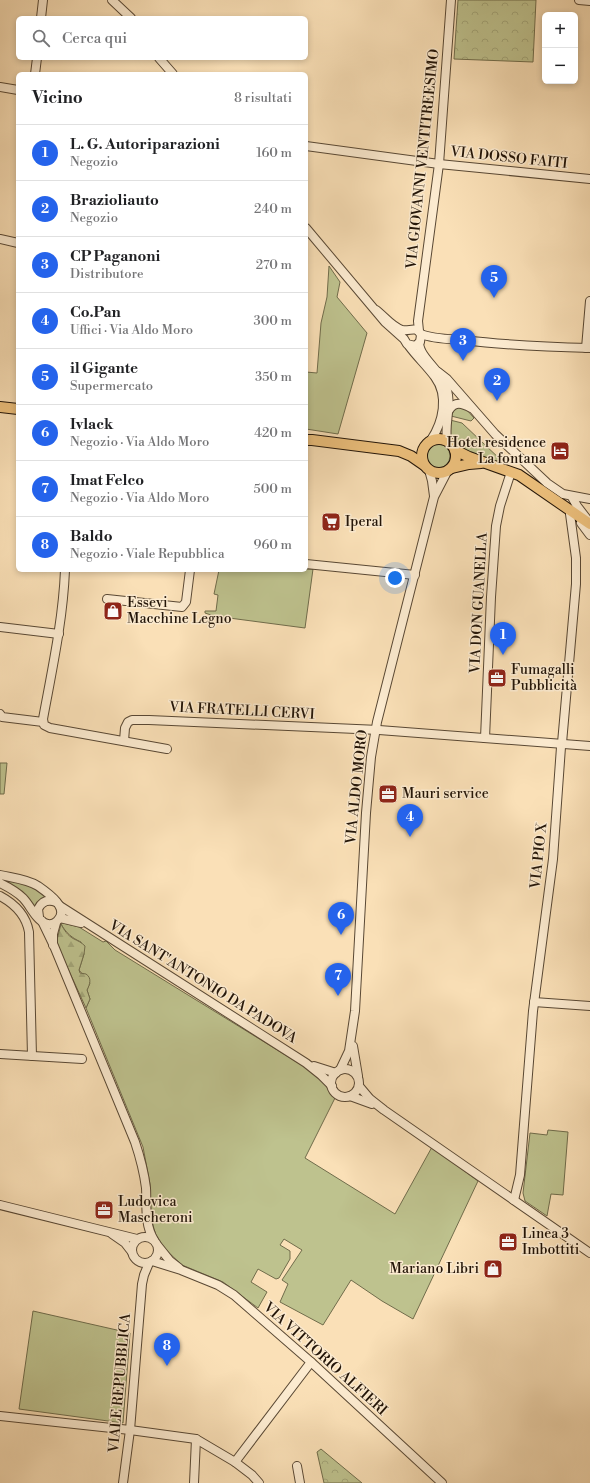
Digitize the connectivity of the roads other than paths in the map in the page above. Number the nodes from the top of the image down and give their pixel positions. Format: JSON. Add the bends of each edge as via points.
{"nodes":[{"id":1,"x":43,"y":0,"type":"edge"},
{"id":2,"x":105,"y":0,"type":"edge"},
{"id":3,"x":112,"y":0,"type":"edge"},
{"id":4,"x":451,"y":0,"type":"edge"},
{"id":5,"x":579,"y":0,"type":"edge"},
{"id":6,"x":590,"y":1,"type":"edge"},
{"id":7,"x":41,"y":16,"type":"edge"},
{"id":8,"x":122,"y":16,"type":"edge"},
{"id":9,"x":129,"y":16,"type":"edge"},
{"id":10,"x":37,"y":60,"type":"edge"},
{"id":11,"x":161,"y":60,"type":"edge"},
{"id":12,"x":167,"y":60,"type":"edge"},
{"id":13,"x":35,"y":72,"type":"edge"},
{"id":14,"x":171,"y":72,"type":"edge"},
{"id":15,"x":176,"y":72,"type":"edge"},
{"id":16,"x":0,"y":87,"type":"edge"},
{"id":17,"x":16,"y":90,"type":"edge"},
{"id":18,"x":308,"y":146,"type":"edge"},
{"id":19,"x":439,"y":164,"type":"junction"},
{"id":20,"x":590,"y":179,"type":"edge"},
{"id":21,"x":308,"y":230,"type":"edge"},
{"id":22,"x":0,"y":239,"type":"edge"},
{"id":23,"x":16,"y":243,"type":"edge"},
{"id":24,"x":590,"y":301,"type":"edge"},
{"id":25,"x":376,"y":310,"type":"junction"},
{"id":26,"x":416,"y":334,"type":"junction"},
{"id":27,"x":404,"y":339,"type":"junction"},
{"id":28,"x":409,"y":346,"type":"junction"},
{"id":29,"x":588,"y":348,"type":"edge"},
{"id":30,"x":438,"y":372,"type":"junction"},
{"id":31,"x":459,"y":392,"type":"junction"},
{"id":32,"x":0,"y":403,"type":"edge"},
{"id":33,"x":16,"y":404,"type":"edge"},
{"id":34,"x":0,"y":407,"type":"edge"},
{"id":35,"x":449,"y":407,"type":"junction"},
{"id":36,"x":16,"y":409,"type":"edge"},
{"id":37,"x":475,"y":411,"type":"junction"},
{"id":38,"x":308,"y":439,"type":"edge"},
{"id":39,"x":448,"y":441,"type":"junction"},
{"id":40,"x":428,"y":442,"type":"junction"},
{"id":41,"x":455,"y":450,"type":"junction"},
{"id":42,"x":399,"y":451,"type":"junction"},
{"id":43,"x":487,"y":463,"type":"junction"},
{"id":44,"x":426,"y":468,"type":"junction"},
{"id":45,"x":449,"y":470,"type":"junction"},
{"id":46,"x":511,"y":472,"type":"junction"},
{"id":47,"x":434,"y":497,"type":"junction"},
{"id":48,"x":574,"y":497,"type":"junction"},
{"id":49,"x":553,"y":500,"type":"junction"},
{"id":50,"x":590,"y":500,"type":"edge"},
{"id":51,"x":570,"y":514,"type":"junction"},
{"id":52,"x":586,"y":521,"type":"edge"},
{"id":53,"x":590,"y":530,"type":"edge"},
{"id":54,"x":590,"y":534,"type":"edge"},
{"id":55,"x":308,"y":564,"type":"edge"},
{"id":56,"x":65,"y":572,"type":"edge"},
{"id":57,"x":190,"y":572,"type":"edge"},
{"id":58,"x":415,"y":575,"type":"junction"},
{"id":59,"x":107,"y":599,"type":"dead end"},
{"id":60,"x":0,"y":627,"type":"edge"},
{"id":61,"x":59,"y":634,"type":"junction"},
{"id":62,"x":0,"y":714,"type":"edge"},
{"id":63,"x":43,"y":722,"type":"junction"},
{"id":64,"x":376,"y":730,"type":"junction"},
{"id":65,"x":485,"y":738,"type":"junction"},
{"id":66,"x":124,"y":741,"type":"junction"},
{"id":67,"x":562,"y":743,"type":"junction"},
{"id":68,"x":590,"y":746,"type":"edge"},
{"id":69,"x":167,"y":749,"type":"dead end"},
{"id":70,"x":0,"y":875,"type":"edge"},
{"id":71,"x":0,"y":883,"type":"edge"},
{"id":72,"x":0,"y":896,"type":"edge"},
{"id":73,"x":58,"y":904,"type":"junction"},
{"id":74,"x":41,"y":920,"type":"junction"},
{"id":75,"x":58,"y":920,"type":"junction"},
{"id":76,"x":86,"y":924,"type":"junction"},
{"id":77,"x":54,"y":946,"type":"junction"},
{"id":78,"x":534,"y":1002,"type":"junction"},
{"id":79,"x":590,"y":1006,"type":"edge"},
{"id":80,"x":352,"y":1039,"type":"junction"},
{"id":81,"x":0,"y":1054,"type":"edge"},
{"id":82,"x":32,"y":1056,"type":"junction"},
{"id":83,"x":82,"y":1060,"type":"dead end"},
{"id":84,"x":306,"y":1063,"type":"junction"},
{"id":85,"x":338,"y":1072,"type":"junction"},
{"id":86,"x":358,"y":1077,"type":"junction"},
{"id":87,"x":332,"y":1086,"type":"junction"},
{"id":88,"x":359,"y":1086,"type":"junction"},
{"id":89,"x":350,"y":1096,"type":"junction"},
{"id":90,"x":384,"y":1110,"type":"junction"},
{"id":91,"x":514,"y":1200,"type":"junction"},
{"id":92,"x":0,"y":1205,"type":"edge"},
{"id":93,"x":147,"y":1220,"type":"junction"},
{"id":94,"x":110,"y":1233,"type":"junction"},
{"id":95,"x":138,"y":1238,"type":"junction"},
{"id":96,"x":156,"y":1243,"type":"junction"},
{"id":97,"x":132,"y":1252,"type":"junction"},
{"id":98,"x":590,"y":1252,"type":"edge"},
{"id":99,"x":138,"y":1261,"type":"junction"},
{"id":100,"x":150,"y":1262,"type":"junction"},
{"id":101,"x":181,"y":1270,"type":"junction"},
{"id":102,"x":142,"y":1284,"type":"junction"},
{"id":103,"x":312,"y":1362,"type":"junction"},
{"id":104,"x":0,"y":1416,"type":"edge"},
{"id":105,"x":130,"y":1430,"type":"junction"},
{"id":106,"x":196,"y":1439,"type":"junction"},
{"id":107,"x":235,"y":1462,"type":"junction"},
{"id":108,"x":297,"y":1466,"type":"dead end"},
{"id":109,"x":123,"y":1483,"type":"edge"},
{"id":110,"x":194,"y":1483,"type":"edge"},
{"id":111,"x":259,"y":1483,"type":"edge"},
{"id":112,"x":300,"y":1483,"type":"edge"},
{"id":113,"x":442,"y":1483,"type":"edge"}],
"edges":[{"from":1,"to":7,"type":"street"},
{"from":2,"to":8,"type":"street"},
{"from":3,"to":9,"type":"street"},
{"from":4,"to":19,"type":"street","name":"VIA GIOVANNI VENTITREESIMO"},
{"from":5,"to":6,"type":"street"},
{"from":10,"to":13,"type":"street"},
{"from":11,"to":14,"type":"street"},
{"from":12,"to":15,"type":"street"},
{"from":16,"to":17,"type":"street"},
{"from":18,"to":19,"type":"street","name":"VIA DOSSO FAITI"},
{"from":19,"to":20,"type":"street","name":"VIA DOSSO FAITI"},
{"from":19,"to":26,"type":"street","name":"VIA GIOVANNI VENTITREESIMO"},
{"from":21,"to":25,"type":"street"},
{"from":22,"to":23,"type":"street"},
{"from":24,"to":29,"type":"street"},
{"from":25,"to":26,"type":"street","via":[[396,327]]},
{"from":25,"to":27,"type":"street"},
{"from":26,"to":27,"type":"street","via":[[405,333]]},
{"from":26,"to":28,"type":"street","via":[[415,346]]},
{"from":26,"to":29,"type":"street","via":[[523,346]]},
{"from":26,"to":30,"type":"street","via":[[422,353]]},
{"from":27,"to":28,"type":"street"},
{"from":28,"to":40,"type":"street","via":[[436,377],[442,394],[442,417],[438,429]]},
{"from":30,"to":31,"type":"street"},
{"from":30,"to":35,"type":"street","via":[[447,388]]},
{"from":31,"to":35,"type":"street"},
{"from":31,"to":37,"type":"street"},
{"from":32,"to":33,"type":"main road"},
{"from":34,"to":36,"type":"main road"},
{"from":35,"to":37,"type":"street","via":[[461,404]]},
{"from":35,"to":39,"type":"street","via":[[446,429]]},
{"from":37,"to":48,"type":"street","via":[[500,440],[547,483],[558,492]]},
{"from":38,"to":42,"type":"main road"},
{"from":39,"to":40,"type":"main road","via":[[436,438]]},
{"from":39,"to":41,"type":"main road"},
{"from":40,"to":42,"type":"main road","via":[[413,449]]},
{"from":40,"to":44,"type":"main road","via":[[421,455]]},
{"from":41,"to":43,"type":"main road"},
{"from":41,"to":45,"type":"main road","via":[[456,459]]},
{"from":42,"to":44,"type":"main road","via":[[411,456]]},
{"from":43,"to":45,"type":"main road","via":[[469,464]]},
{"from":43,"to":46,"type":"main road"},
{"from":44,"to":45,"type":"main road","via":[[437,473]]},
{"from":44,"to":47,"type":"street","name":"VIA ALDO MORO","via":[[432,481]]},
{"from":45,"to":47,"type":"street","name":"VIA ALDO MORO"},
{"from":46,"to":49,"type":"main road"},
{"from":46,"to":65,"type":"street","name":"VIA DON GUANELLA","via":[[498,512],[491,597]]},
{"from":47,"to":58,"type":"street","name":"VIA ALDO MORO"},
{"from":48,"to":50,"type":"street"},
{"from":48,"to":52,"type":"street"},
{"from":49,"to":51,"type":"main road"},
{"from":49,"to":52,"type":"main road"},
{"from":50,"to":52,"type":"street","via":[[584,506]]},
{"from":51,"to":52,"type":"main road"},
{"from":51,"to":67,"type":"street","name":"VIA PIO X","via":[[576,577]]},
{"from":52,"to":53,"type":"main road"},
{"from":52,"to":54,"type":"street"},
{"from":55,"to":58,"type":"street"},
{"from":56,"to":61,"type":"street"},
{"from":57,"to":59,"type":"street","via":[[186,602],[182,607]]},
{"from":58,"to":64,"type":"street","name":"VIA ALDO MORO"},
{"from":60,"to":61,"type":"street"},
{"from":61,"to":63,"type":"street"},
{"from":62,"to":63,"type":"street","via":[[2,717]]},
{"from":63,"to":66,"type":"street","via":[[48,728]]},
{"from":64,"to":65,"type":"street"},
{"from":64,"to":66,"type":"street","name":"VIA FRATELLI CERVI","via":[[135,720],[126,724]]},
{"from":64,"to":80,"type":"street","name":"VIA ALDO MORO","via":[[370,763]]},
{"from":65,"to":67,"type":"street"},
{"from":66,"to":69,"type":"street"},
{"from":67,"to":68,"type":"street"},
{"from":67,"to":78,"type":"street","name":"VIA PIO X","via":[[553,859]]},
{"from":70,"to":73,"type":"street","name":"VIA SANT'ANTONIO DA PADOVA","via":[[34,883]]},
{"from":71,"to":74,"type":"street","via":[[23,898]]},
{"from":72,"to":82,"type":"street","via":[[11,902],[18,910],[28,929]]},
{"from":73,"to":74,"type":"street","via":[[49,900],[41,904],[38,913]]},
{"from":73,"to":75,"type":"street","via":[[62,913]]},
{"from":73,"to":76,"type":"street","name":"VIA SANT'ANTONIO DA PADOVA"},
{"from":74,"to":75,"type":"street","via":[[49,924]]},
{"from":74,"to":77,"type":"street"},
{"from":75,"to":76,"type":"street","name":"VIA SANT'ANTONIO DA PADOVA"},
{"from":75,"to":77,"type":"street","via":[[53,934]]},
{"from":76,"to":84,"type":"street","name":"VIA SANT'ANTONIO DA PADOVA"},
{"from":77,"to":93,"type":"street","via":[[135,1142],[146,1187]]},
{"from":78,"to":79,"type":"street"},
{"from":78,"to":91,"type":"street","name":"VIA PIO X","via":[[520,1175]]},
{"from":80,"to":85,"type":"street","name":"VIA ALDO MORO","via":[[349,1053]]},
{"from":80,"to":86,"type":"street","name":"VIA ALDO MORO"},
{"from":81,"to":82,"type":"street"},
{"from":82,"to":83,"type":"street"},
{"from":84,"to":85,"type":"street","name":"VIA SANT'ANTONIO DA PADOVA"},
{"from":84,"to":87,"type":"street","name":"VIA SANT'ANTONIO DA PADOVA"},
{"from":85,"to":86,"type":"street","via":[[344,1069],[351,1070]]},
{"from":85,"to":87,"type":"street","via":[[333,1077]]},
{"from":86,"to":88,"type":"street"},
{"from":87,"to":89,"type":"street","via":[[341,1096]]},
{"from":88,"to":89,"type":"street"},
{"from":88,"to":90,"type":"street"},
{"from":89,"to":90,"type":"street"},
{"from":90,"to":91,"type":"street"},
{"from":91,"to":98,"type":"street"},
{"from":92,"to":94,"type":"street"},
{"from":93,"to":95,"type":"street"},
{"from":93,"to":96,"type":"street"},
{"from":94,"to":95,"type":"street"},
{"from":94,"to":97,"type":"street"},
{"from":95,"to":96,"type":"street","via":[[146,1236]]},
{"from":95,"to":97,"type":"street","via":[[133,1244]]},
{"from":96,"to":100,"type":"street","via":[[158,1255]]},
{"from":96,"to":101,"type":"street","name":"VIA VITTORIO ALFIERI"},
{"from":97,"to":99,"type":"street"},
{"from":99,"to":100,"type":"street"},
{"from":99,"to":102,"type":"street","name":"VIALE REPUBBLICA"},
{"from":100,"to":101,"type":"street","name":"VIA VITTORIO ALFIERI"},
{"from":100,"to":102,"type":"street","name":"VIALE REPUBBLICA"},
{"from":101,"to":103,"type":"street","name":"VIA VITTORIO ALFIERI","via":[[218,1285],[234,1295]]},
{"from":102,"to":105,"type":"street","name":"VIALE REPUBBLICA"},
{"from":103,"to":107,"type":"street"},
{"from":103,"to":113,"type":"street","name":"VIA VITTORIO ALFIERI"},
{"from":104,"to":105,"type":"street"},
{"from":105,"to":106,"type":"street"},
{"from":105,"to":109,"type":"street","name":"VIALE REPUBBLICA"},
{"from":106,"to":107,"type":"street"},
{"from":106,"to":110,"type":"street"},
{"from":107,"to":111,"type":"street"},
{"from":108,"to":112,"type":"street"}]}
